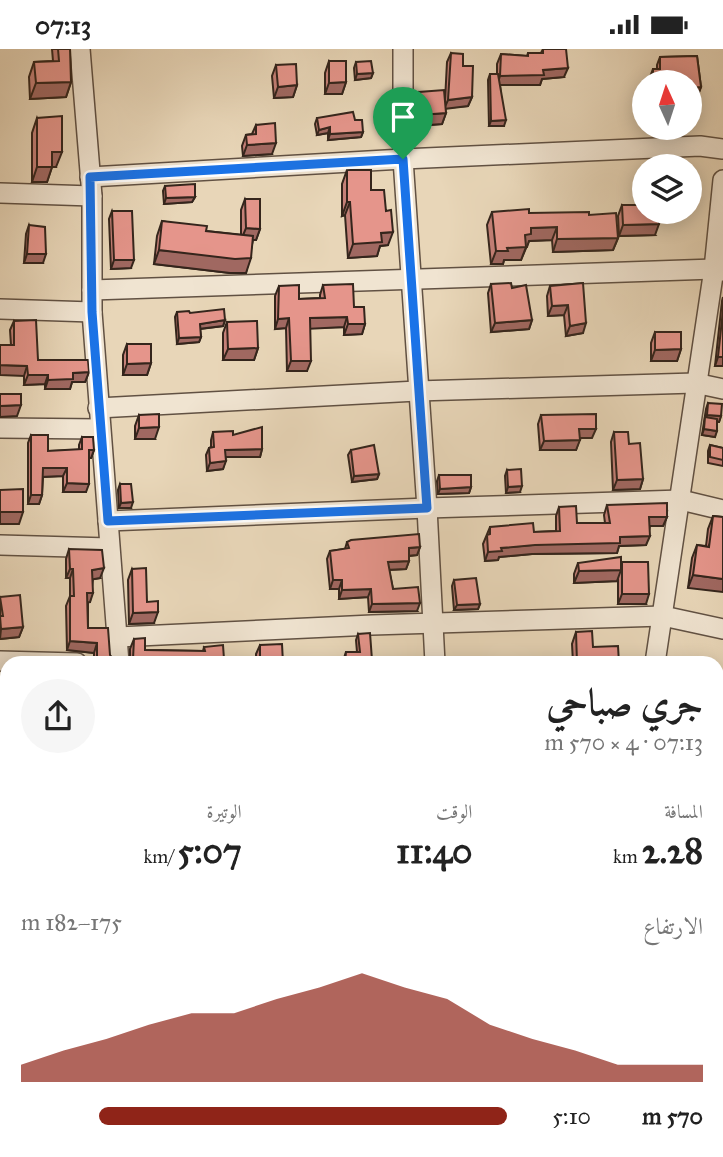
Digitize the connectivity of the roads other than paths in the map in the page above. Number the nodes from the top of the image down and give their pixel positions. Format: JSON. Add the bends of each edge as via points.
{"nodes":[{"id":1,"x":80,"y":49,"type":"edge"},
{"id":2,"x":403,"y":49,"type":"edge"},
{"id":3,"x":723,"y":149,"type":"edge"},
{"id":4,"x":403,"y":159,"type":"junction"},
{"id":5,"x":723,"y":180,"type":"edge"},
{"id":6,"x":91,"y":186,"type":"junction"},
{"id":7,"x":0,"y":193,"type":"edge"},
{"id":8,"x":718,"y":270,"type":"edge"},
{"id":9,"x":411,"y":280,"type":"junction"},
{"id":10,"x":92,"y":290,"type":"junction"},
{"id":11,"x":0,"y":309,"type":"edge"},
{"id":12,"x":92,"y":312,"type":"junction"},
{"id":13,"x":695,"y":383,"type":"junction"},
{"id":14,"x":723,"y":389,"type":"edge"},
{"id":15,"x":417,"y":391,"type":"junction"},
{"id":16,"x":98,"y":408,"type":"junction"},
{"id":17,"x":0,"y":428,"type":"edge"},
{"id":18,"x":100,"y":429,"type":"junction"},
{"id":19,"x":681,"y":500,"type":"junction"},
{"id":20,"x":427,"y":508,"type":"junction"},
{"id":21,"x":723,"y":510,"type":"edge"},
{"id":22,"x":108,"y":521,"type":"junction"},
{"id":23,"x":0,"y":545,"type":"edge"},
{"id":24,"x":109,"y":548,"type":"junction"},
{"id":25,"x":663,"y":616,"type":"junction"},
{"id":26,"x":432,"y":623,"type":"junction"},
{"id":27,"x":723,"y":629,"type":"edge"},
{"id":28,"x":118,"y":637,"type":"junction"},
{"id":29,"x":119,"y":656,"type":"edge"},
{"id":30,"x":434,"y":656,"type":"edge"},
{"id":31,"x":656,"y":656,"type":"edge"}],
"edges":[{"from":1,"to":6,"type":"street"},
{"from":2,"to":4,"type":"street"},
{"from":3,"to":4,"type":"street","via":[[701,146]]},
{"from":4,"to":6,"type":"street"},
{"from":4,"to":9,"type":"street"},
{"from":5,"to":8,"type":"street"},
{"from":6,"to":7,"type":"street"},
{"from":6,"to":10,"type":"street"},
{"from":8,"to":9,"type":"street"},
{"from":8,"to":13,"type":"street"},
{"from":9,"to":10,"type":"street"},
{"from":9,"to":15,"type":"street"},
{"from":10,"to":12,"type":"street"},
{"from":11,"to":12,"type":"street"},
{"from":12,"to":16,"type":"street"},
{"from":13,"to":14,"type":"street"},
{"from":13,"to":15,"type":"street"},
{"from":13,"to":19,"type":"street"},
{"from":15,"to":16,"type":"street"},
{"from":15,"to":20,"type":"street"},
{"from":16,"to":18,"type":"street"},
{"from":17,"to":18,"type":"street"},
{"from":18,"to":22,"type":"street"},
{"from":19,"to":20,"type":"street"},
{"from":19,"to":21,"type":"street"},
{"from":19,"to":25,"type":"street"},
{"from":20,"to":22,"type":"street"},
{"from":20,"to":26,"type":"street"},
{"from":22,"to":24,"type":"street"},
{"from":23,"to":24,"type":"street"},
{"from":24,"to":28,"type":"street"},
{"from":25,"to":26,"type":"street"},
{"from":25,"to":27,"type":"street"},
{"from":25,"to":31,"type":"street"},
{"from":26,"to":28,"type":"street"},
{"from":26,"to":30,"type":"street"},
{"from":28,"to":29,"type":"street"}]}
